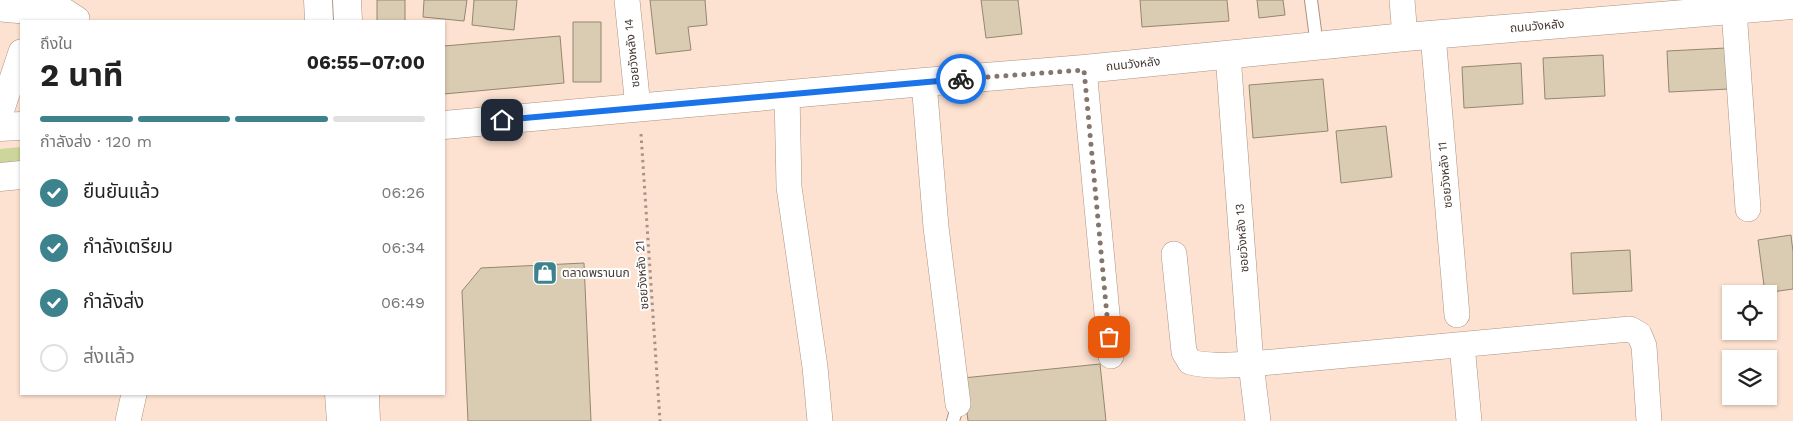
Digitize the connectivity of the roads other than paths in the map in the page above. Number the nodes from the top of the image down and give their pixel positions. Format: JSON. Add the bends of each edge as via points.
{"nodes":[{"id":1,"x":318,"y":0,"type":"edge"},
{"id":2,"x":347,"y":0,"type":"edge"},
{"id":3,"x":626,"y":0,"type":"edge"},
{"id":4,"x":1312,"y":0,"type":"edge"},
{"id":5,"x":1402,"y":0,"type":"edge"},
{"id":6,"x":1793,"y":5,"type":"edge"},
{"id":7,"x":0,"y":9,"type":"edge"},
{"id":8,"x":66,"y":10,"type":"edge"},
{"id":9,"x":1734,"y":10,"type":"junction"},
{"id":10,"x":33,"y":17,"type":"edge"},
{"id":11,"x":319,"y":20,"type":"edge"},
{"id":12,"x":348,"y":20,"type":"edge"},
{"id":13,"x":1433,"y":34,"type":"junction"},
{"id":14,"x":1405,"y":37,"type":"junction"},
{"id":15,"x":1318,"y":46,"type":"junction"},
{"id":16,"x":20,"y":55,"type":"edge"},
{"id":17,"x":1228,"y":55,"type":"junction"},
{"id":18,"x":1084,"y":70,"type":"junction"},
{"id":19,"x":924,"y":82,"type":"junction"},
{"id":20,"x":787,"y":94,"type":"junction"},
{"id":21,"x":0,"y":115,"type":"edge"},
{"id":22,"x":639,"y":118,"type":"junction"},
{"id":23,"x":445,"y":125,"type":"edge"},
{"id":24,"x":20,"y":126,"type":"edge"},
{"id":25,"x":0,"y":127,"type":"edge"},
{"id":26,"x":20,"y":175,"type":"edge"},
{"id":27,"x":0,"y":177,"type":"edge"},
{"id":28,"x":1748,"y":209,"type":"dead end"},
{"id":29,"x":1174,"y":254,"type":"dead end"},
{"id":30,"x":1457,"y":315,"type":"dead end"},
{"id":31,"x":1462,"y":345,"type":"junction"},
{"id":32,"x":1111,"y":356,"type":"dead end"},
{"id":33,"x":1251,"y":364,"type":"junction"},
{"id":34,"x":134,"y":395,"type":"edge"},
{"id":35,"x":339,"y":395,"type":"edge"},
{"id":36,"x":365,"y":395,"type":"edge"},
{"id":37,"x":956,"y":412,"type":"edge"},
{"id":38,"x":128,"y":421,"type":"edge"},
{"id":39,"x":341,"y":421,"type":"edge"},
{"id":40,"x":366,"y":421,"type":"edge"},
{"id":41,"x":820,"y":421,"type":"edge"},
{"id":42,"x":1258,"y":421,"type":"edge"},
{"id":43,"x":1469,"y":421,"type":"edge"},
{"id":44,"x":1649,"y":421,"type":"edge"}],
"edges":[{"from":1,"to":11,"type":"main road"},
{"from":2,"to":12,"type":"main road"},
{"from":3,"to":22,"type":"street","name":"ซอยวังหลัง 14"},
{"from":4,"to":15,"type":"lane"},
{"from":5,"to":14,"type":"street"},
{"from":6,"to":9,"type":"main road","name":"ถนนวังหลัง"},
{"from":7,"to":10,"type":"street"},
{"from":8,"to":10,"type":"street"},
{"from":9,"to":13,"type":"main road","name":"ถนนวังหลัง"},
{"from":9,"to":28,"type":"street"},
{"from":13,"to":14,"type":"main road","name":"ถนนวังหลัง"},
{"from":13,"to":30,"type":"street","name":"ซอยวังหลัง 11"},
{"from":14,"to":15,"type":"main road","name":"ถนนวังหลัง"},
{"from":15,"to":17,"type":"main road","name":"ถนนวังหลัง"},
{"from":16,"to":21,"type":"street"},
{"from":17,"to":18,"type":"main road","name":"ถนนวังหลัง"},
{"from":17,"to":33,"type":"street","name":"ซอยวังหลัง 13"},
{"from":18,"to":19,"type":"main road","name":"ถนนวังหลัง"},
{"from":18,"to":32,"type":"street"},
{"from":19,"to":20,"type":"main road","name":"ถนนวังหลัง"},
{"from":19,"to":37,"type":"street"},
{"from":20,"to":22,"type":"main road","name":"ถนนวังหลัง"},
{"from":20,"to":41,"type":"street","via":[[789,187]]},
{"from":22,"to":23,"type":"main road","name":"ถนนวังหลัง"},
{"from":24,"to":25,"type":"main road"},
{"from":26,"to":27,"type":"main road"},
{"from":29,"to":33,"type":"street","via":[[1184,352],[1190,362],[1200,365]]},
{"from":31,"to":33,"type":"street"},
{"from":31,"to":43,"type":"street"},
{"from":31,"to":44,"type":"street","via":[[1630,329],[1639,334],[1644,346]]},
{"from":33,"to":42,"type":"street","name":"ซอยวังหลัง 13"},
{"from":34,"to":38,"type":"street"},
{"from":35,"to":39,"type":"main road"},
{"from":36,"to":40,"type":"main road"}]}
